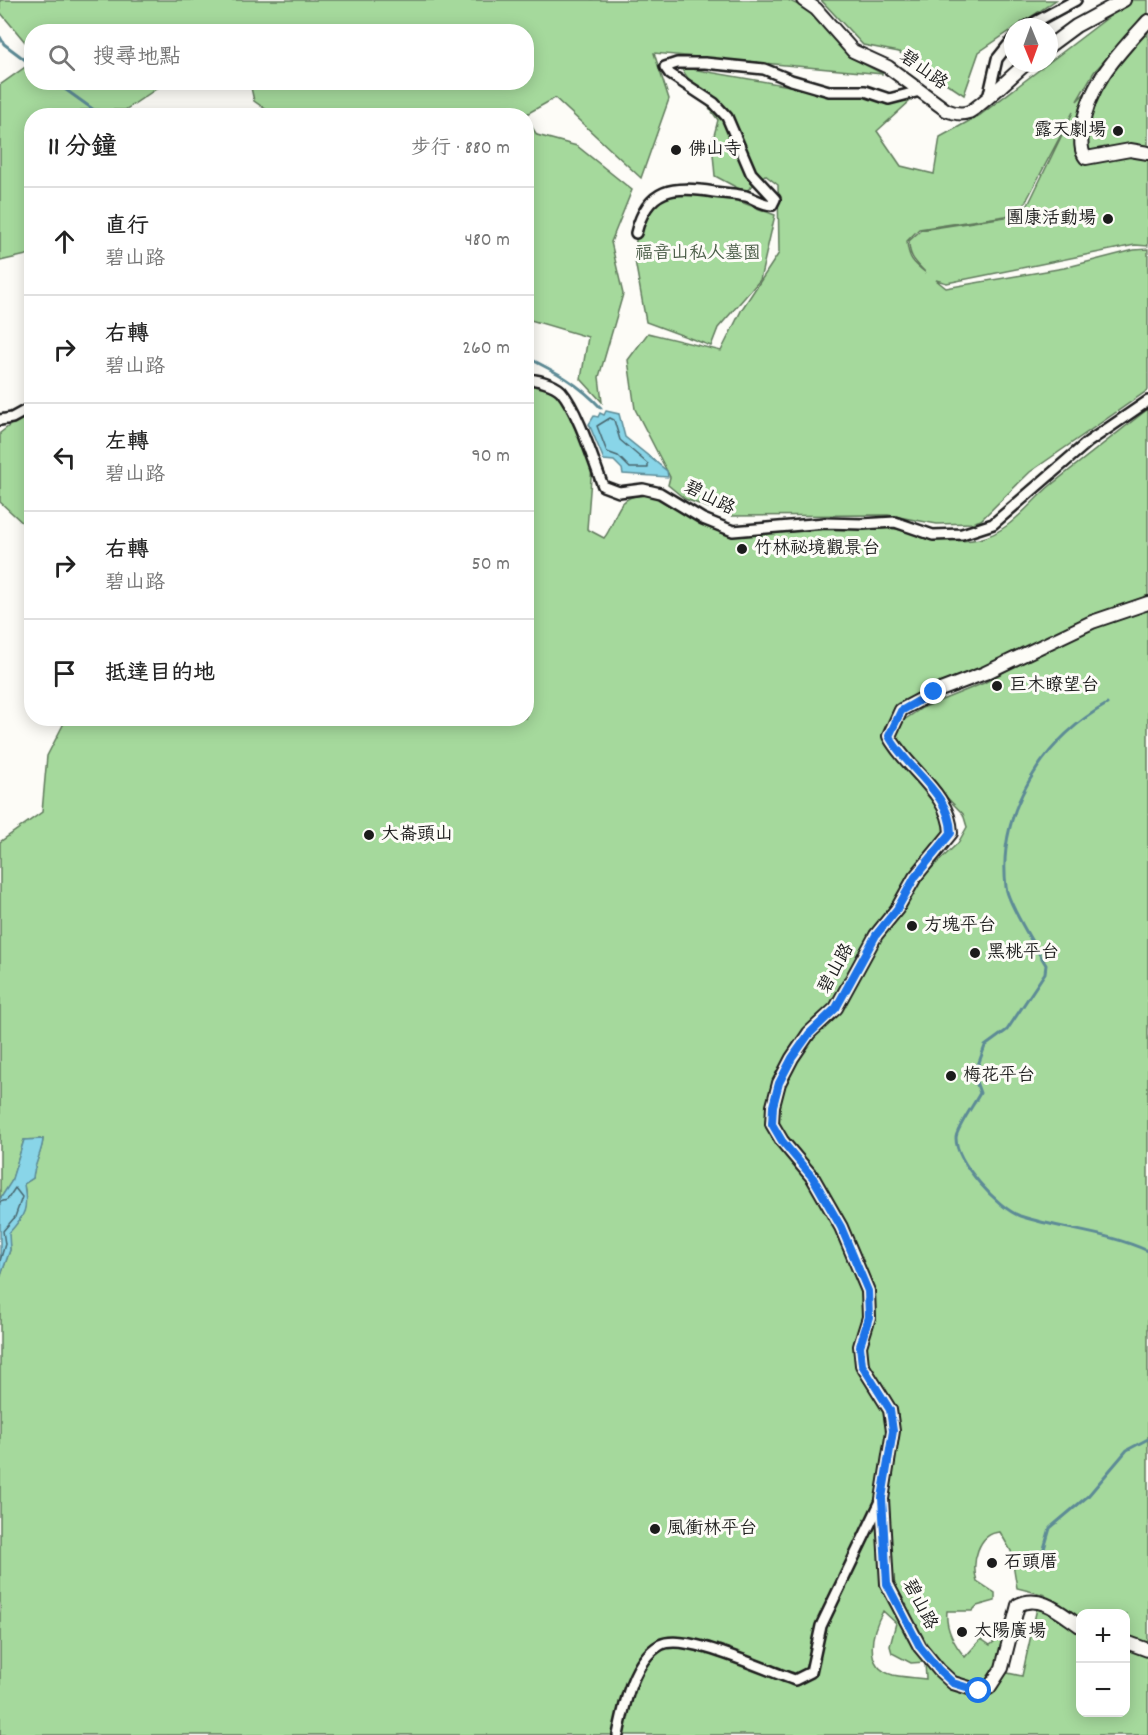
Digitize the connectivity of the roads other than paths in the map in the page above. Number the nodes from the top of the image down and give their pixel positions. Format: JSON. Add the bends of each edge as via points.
{"nodes":[{"id":1,"x":803,"y":0,"type":"edge"},
{"id":2,"x":1076,"y":0,"type":"edge"},
{"id":3,"x":1124,"y":0,"type":"edge"},
{"id":4,"x":1043,"y":18,"type":"edge"},
{"id":5,"x":1148,"y":21,"type":"edge"},
{"id":6,"x":1058,"y":39,"type":"edge"},
{"id":7,"x":1004,"y":50,"type":"edge"},
{"id":8,"x":1016,"y":72,"type":"edge"},
{"id":9,"x":920,"y":92,"type":"junction"},
{"id":10,"x":989,"y":94,"type":"junction"},
{"id":11,"x":1148,"y":153,"type":"edge"},
{"id":12,"x":636,"y":233,"type":"dead end"},
{"id":13,"x":534,"y":379,"type":"edge"},
{"id":14,"x":1148,"y":401,"type":"edge"},
{"id":15,"x":24,"y":411,"type":"edge"},
{"id":16,"x":3,"y":420,"type":"edge"},
{"id":17,"x":1148,"y":603,"type":"edge"},
{"id":18,"x":882,"y":1498,"type":"junction"},
{"id":19,"x":1076,"y":1624,"type":"edge"},
{"id":20,"x":1130,"y":1644,"type":"edge"},
{"id":21,"x":1148,"y":1650,"type":"edge"},
{"id":22,"x":618,"y":1735,"type":"edge"}],
"edges":[{"from":1,"to":9,"type":"street","name":"碧山路","via":[[853,51],[888,67]]},
{"from":2,"to":4,"type":"street"},
{"from":3,"to":6,"type":"street"},
{"from":5,"to":11,"type":"street","via":[[1096,82],[1086,106],[1081,147],[1086,158],[1130,150]]},
{"from":7,"to":10,"type":"street","via":[[997,59]]},
{"from":8,"to":10,"type":"street","name":"碧山路"},
{"from":9,"to":10,"type":"street","name":"碧山路","via":[[955,113],[968,112]]},
{"from":9,"to":12,"type":"street","via":[[889,99],[865,91],[830,91],[764,69],[705,63],[665,67],[727,117],[751,173],[775,199],[772,205],[760,204],[748,197],[688,188],[674,190],[656,196],[641,213]]},
{"from":13,"to":14,"type":"street","name":"碧山路","via":[[560,390],[580,426],[603,486],[619,492],[643,489],[660,493],[703,519],[739,531],[825,523],[895,522],[933,535],[962,534],[993,524],[1088,442]]},
{"from":15,"to":16,"type":"street"},
{"from":17,"to":18,"type":"street","name":"碧山路","via":[[1092,622],[985,673],[934,692],[901,711],[889,736],[942,805],[951,822],[951,833],[915,877],[876,935],[836,1008],[809,1034],[779,1083],[772,1124],[819,1188],[841,1227],[868,1291],[869,1317],[860,1346],[862,1365],[890,1410],[893,1431]]},
{"from":18,"to":19,"type":"street","name":"碧山路","via":[[887,1584],[920,1647],[953,1683],[979,1691],[989,1688],[1002,1668],[1018,1605],[1026,1601],[1041,1602]]},
{"from":18,"to":22,"type":"street","via":[[821,1626],[811,1672],[795,1680],[697,1644],[661,1644],[647,1656],[636,1676]]},
{"from":20,"to":21,"type":"street"}]}
